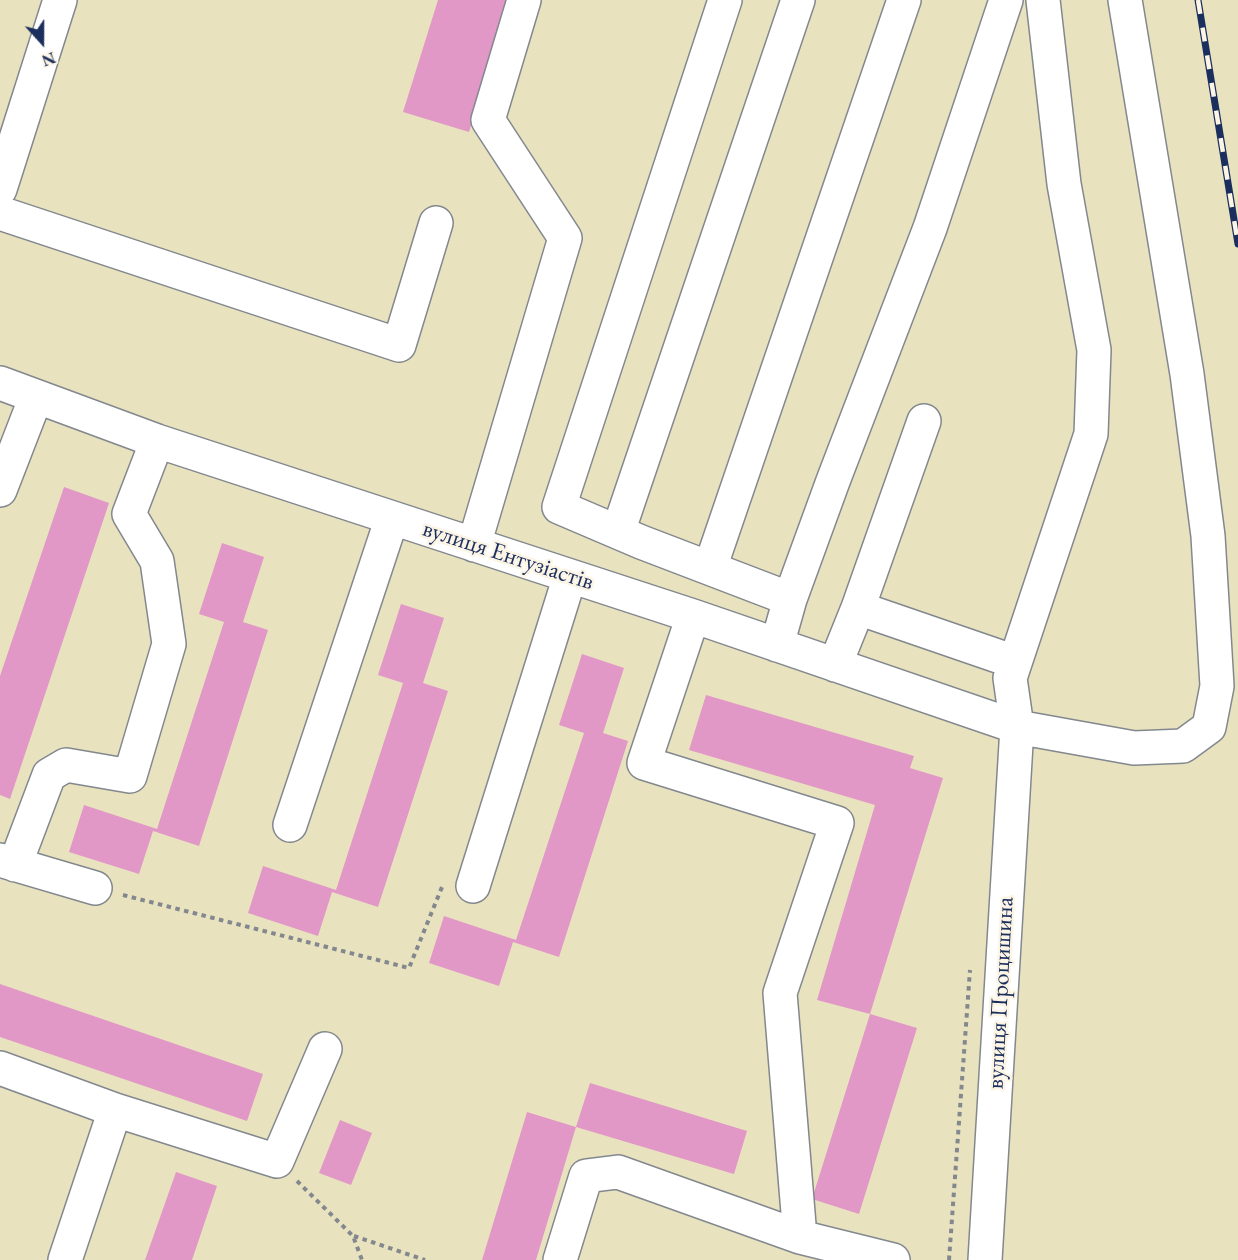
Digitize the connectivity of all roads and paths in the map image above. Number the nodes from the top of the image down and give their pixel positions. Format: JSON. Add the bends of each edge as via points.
{"nodes":[{"id":1,"x":60,"y":0,"type":"edge"},
{"id":2,"x":524,"y":0,"type":"edge"},
{"id":3,"x":725,"y":0,"type":"edge"},
{"id":4,"x":798,"y":0,"type":"edge"},
{"id":5,"x":903,"y":0,"type":"edge"},
{"id":6,"x":1006,"y":0,"type":"edge"},
{"id":7,"x":1043,"y":0,"type":"edge"},
{"id":8,"x":1125,"y":0,"type":"edge"},
{"id":9,"x":0,"y":189,"type":"edge"},
{"id":10,"x":0,"y":213,"type":"edge"},
{"id":11,"x":436,"y":223,"type":"dead end"},
{"id":12,"x":0,"y":383,"type":"edge"},
{"id":13,"x":36,"y":397,"type":"junction"},
{"id":14,"x":924,"y":421,"type":"dead end"},
{"id":15,"x":157,"y":441,"type":"junction"},
{"id":16,"x":0,"y":490,"type":"edge"},
{"id":17,"x":392,"y":518,"type":"junction"},
{"id":18,"x":618,"y":532,"type":"junction"},
{"id":19,"x":474,"y":544,"type":"junction"},
{"id":20,"x":710,"y":568,"type":"junction"},
{"id":21,"x":570,"y":576,"type":"junction"},
{"id":22,"x":790,"y":599,"type":"junction"},
{"id":23,"x":858,"y":608,"type":"junction"},
{"id":24,"x":693,"y":616,"type":"junction"},
{"id":25,"x":777,"y":645,"type":"junction"},
{"id":26,"x":1015,"y":662,"type":"junction"},
{"id":27,"x":835,"y":664,"type":"junction"},
{"id":28,"x":1017,"y":727,"type":"junction"},
{"id":29,"x":290,"y":825,"type":"dead end"},
{"id":30,"x":7,"y":862,"type":"edge"},
{"id":31,"x":473,"y":886,"type":"joint"},
{"id":32,"x":95,"y":888,"type":"joint"},
{"id":33,"x":970,"y":963,"type":"dead end"},
{"id":34,"x":325,"y":1048,"type":"dead end"},
{"id":35,"x":0,"y":1068,"type":"edge"},
{"id":36,"x":115,"y":1110,"type":"junction"},
{"id":37,"x":277,"y":1161,"type":"junction"},
{"id":38,"x":353,"y":1236,"type":"junction"},
{"id":39,"x":800,"y":1237,"type":"junction"},
{"id":40,"x":65,"y":1260,"type":"edge"},
{"id":41,"x":362,"y":1260,"type":"edge"},
{"id":42,"x":425,"y":1260,"type":"edge"},
{"id":43,"x":560,"y":1260,"type":"edge"},
{"id":44,"x":893,"y":1260,"type":"edge"},
{"id":45,"x":949,"y":1260,"type":"edge"},
{"id":46,"x":985,"y":1260,"type":"edge"}],
"edges":[{"from":1,"to":9,"type":"street"},
{"from":2,"to":19,"type":"street","via":[[488,120],[565,238]]},
{"from":3,"to":18,"type":"street","via":[[559,507]]},
{"from":4,"to":18,"type":"street"},
{"from":5,"to":20,"type":"street"},
{"from":6,"to":22,"type":"street","via":[[930,228]]},
{"from":7,"to":26,"type":"street","name":"вулиця Процишина","via":[[1064,184],[1094,350],[1091,434]]},
{"from":8,"to":28,"type":"street","name":"вулиця Ентузіастів","via":[[1187,374],[1208,536],[1217,686],[1209,727],[1183,746],[1134,748]]},
{"from":10,"to":11,"type":"street","via":[[399,345]]},
{"from":12,"to":13,"type":"street","name":"вулиця Ентузіастів"},
{"from":13,"to":15,"type":"street","name":"вулиця Ентузіастів"},
{"from":13,"to":16,"type":"street"},
{"from":14,"to":23,"type":"street"},
{"from":15,"to":17,"type":"street","name":"вулиця Ентузіастів"},
{"from":15,"to":30,"type":"street","via":[[129,514],[157,561],[169,644],[130,776],[66,765],[49,775]]},
{"from":17,"to":19,"type":"street","name":"вулиця Ентузіастів"},
{"from":17,"to":29,"type":"street"},
{"from":18,"to":20,"type":"street"},
{"from":19,"to":21,"type":"street","name":"вулиця Ентузіастів"},
{"from":20,"to":22,"type":"street"},
{"from":21,"to":24,"type":"street","name":"вулиця Ентузіастів"},
{"from":21,"to":31,"type":"street"},
{"from":22,"to":25,"type":"street"},
{"from":23,"to":26,"type":"street"},
{"from":23,"to":27,"type":"street"},
{"from":24,"to":25,"type":"street","name":"вулиця Ентузіастів"},
{"from":24,"to":39,"type":"street","via":[[644,763],[837,823],[780,993]]},
{"from":25,"to":27,"type":"street","name":"вулиця Ентузіастів"},
{"from":26,"to":28,"type":"street","name":"вулиця Процишина","via":[[1010,678]]},
{"from":27,"to":28,"type":"street","name":"вулиця Ентузіастів"},
{"from":28,"to":46,"type":"street","name":"вулиця Процишина"},
{"from":30,"to":32,"type":"street"},
{"from":31,"to":32,"type":"path","via":[[442,887],[409,968]]},
{"from":33,"to":45,"type":"path"},
{"from":34,"to":37,"type":"street"},
{"from":35,"to":36,"type":"street"},
{"from":36,"to":37,"type":"street"},
{"from":36,"to":40,"type":"street"},
{"from":37,"to":38,"type":"path"},
{"from":38,"to":41,"type":"path"},
{"from":38,"to":42,"type":"path"},
{"from":39,"to":43,"type":"street","via":[[618,1172],[586,1176]]},
{"from":39,"to":44,"type":"street"}]}
